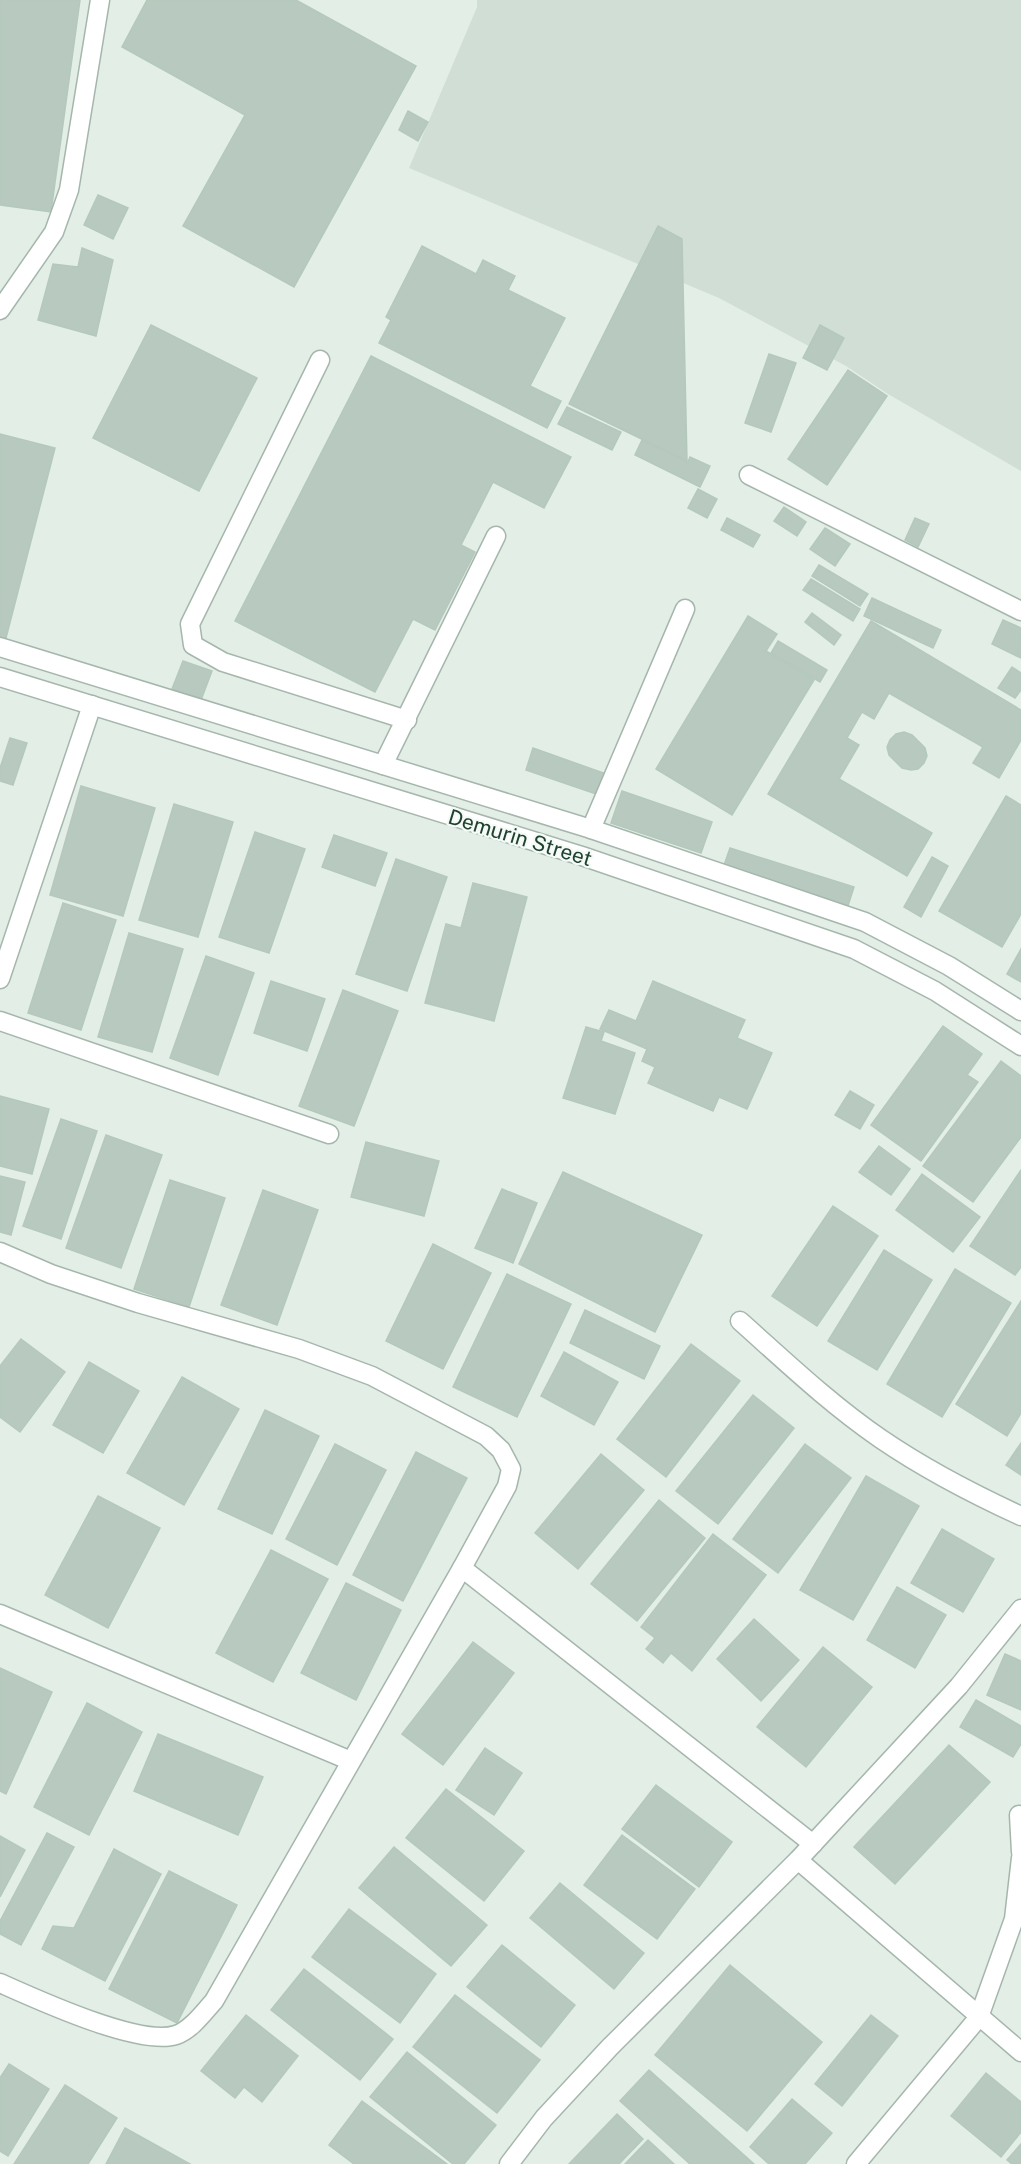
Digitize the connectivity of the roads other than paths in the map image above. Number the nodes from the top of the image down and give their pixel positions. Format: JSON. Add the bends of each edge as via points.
{"nodes":[{"id":1,"x":100,"y":0,"type":"edge"},
{"id":2,"x":0,"y":310,"type":"edge"},
{"id":3,"x":320,"y":360,"type":"dead end"},
{"id":4,"x":748,"y":475,"type":"dead end"},
{"id":5,"x":496,"y":536,"type":"dead end"},
{"id":6,"x":685,"y":609,"type":"dead end"},
{"id":7,"x":1021,"y":611,"type":"edge"},
{"id":8,"x":0,"y":647,"type":"edge"},
{"id":9,"x":0,"y":678,"type":"edge"},
{"id":10,"x":92,"y":705,"type":"junction"},
{"id":11,"x":407,"y":720,"type":"junction"},
{"id":12,"x":384,"y":765,"type":"junction"},
{"id":13,"x":591,"y":829,"type":"junction"},
{"id":14,"x":0,"y":979,"type":"edge"},
{"id":15,"x":1021,"y":1011,"type":"edge"},
{"id":16,"x":0,"y":1022,"type":"edge"},
{"id":17,"x":1021,"y":1046,"type":"edge"},
{"id":18,"x":329,"y":1134,"type":"dead end"},
{"id":19,"x":0,"y":1252,"type":"edge"},
{"id":20,"x":740,"y":1321,"type":"dead end"},
{"id":21,"x":1021,"y":1516,"type":"edge"},
{"id":22,"x":462,"y":1568,"type":"junction"},
{"id":23,"x":1021,"y":1609,"type":"edge"},
{"id":24,"x":0,"y":1614,"type":"edge"},
{"id":25,"x":351,"y":1761,"type":"junction"},
{"id":26,"x":1018,"y":1815,"type":"dead end"},
{"id":27,"x":813,"y":1844,"type":"junction"},
{"id":28,"x":1021,"y":1852,"type":"edge"},
{"id":29,"x":1021,"y":1858,"type":"edge"},
{"id":30,"x":798,"y":1860,"type":"junction"},
{"id":31,"x":0,"y":1983,"type":"edge"},
{"id":32,"x":979,"y":2017,"type":"junction"},
{"id":33,"x":1021,"y":2052,"type":"edge"},
{"id":34,"x":509,"y":2164,"type":"edge"},
{"id":35,"x":856,"y":2164,"type":"edge"}],
"edges":[{"from":1,"to":2,"type":"street","via":[[69,190],[54,232]]},
{"from":3,"to":11,"type":"street","via":[[190,624],[193,645],[223,662]]},
{"from":4,"to":7,"type":"street"},
{"from":5,"to":11,"type":"street"},
{"from":6,"to":13,"type":"street"},
{"from":8,"to":12,"type":"street","name":"Demurin Street"},
{"from":9,"to":10,"type":"street","name":"Demurin Street"},
{"from":10,"to":14,"type":"street"},
{"from":10,"to":17,"type":"street","name":"Demurin Street","via":[[582,856],[854,949],[935,991]]},
{"from":11,"to":12,"type":"street"},
{"from":12,"to":13,"type":"street","name":"Demurin Street"},
{"from":13,"to":15,"type":"street","name":"Demurin Street","via":[[865,922],[949,966]]},
{"from":16,"to":18,"type":"street"},
{"from":19,"to":22,"type":"street","via":[[138,1303],[299,1349],[372,1376],[486,1436],[501,1450],[512,1469],[507,1486]]},
{"from":20,"to":21,"type":"street","via":[[813,1387],[881,1439],[966,1491]]},
{"from":22,"to":25,"type":"street"},
{"from":22,"to":27,"type":"street"},
{"from":23,"to":27,"type":"street","via":[[959,1686]]},
{"from":24,"to":25,"type":"street"},
{"from":25,"to":31,"type":"street","via":[[214,2001],[177,2034],[153,2037],[78,2017]]},
{"from":26,"to":28,"type":"street"},
{"from":27,"to":30,"type":"street"},
{"from":29,"to":32,"type":"street","via":[[1014,1919]]},
{"from":30,"to":32,"type":"street"},
{"from":30,"to":34,"type":"street","via":[[603,2055],[544,2118]]},
{"from":32,"to":33,"type":"street"},
{"from":32,"to":35,"type":"street"}]}
